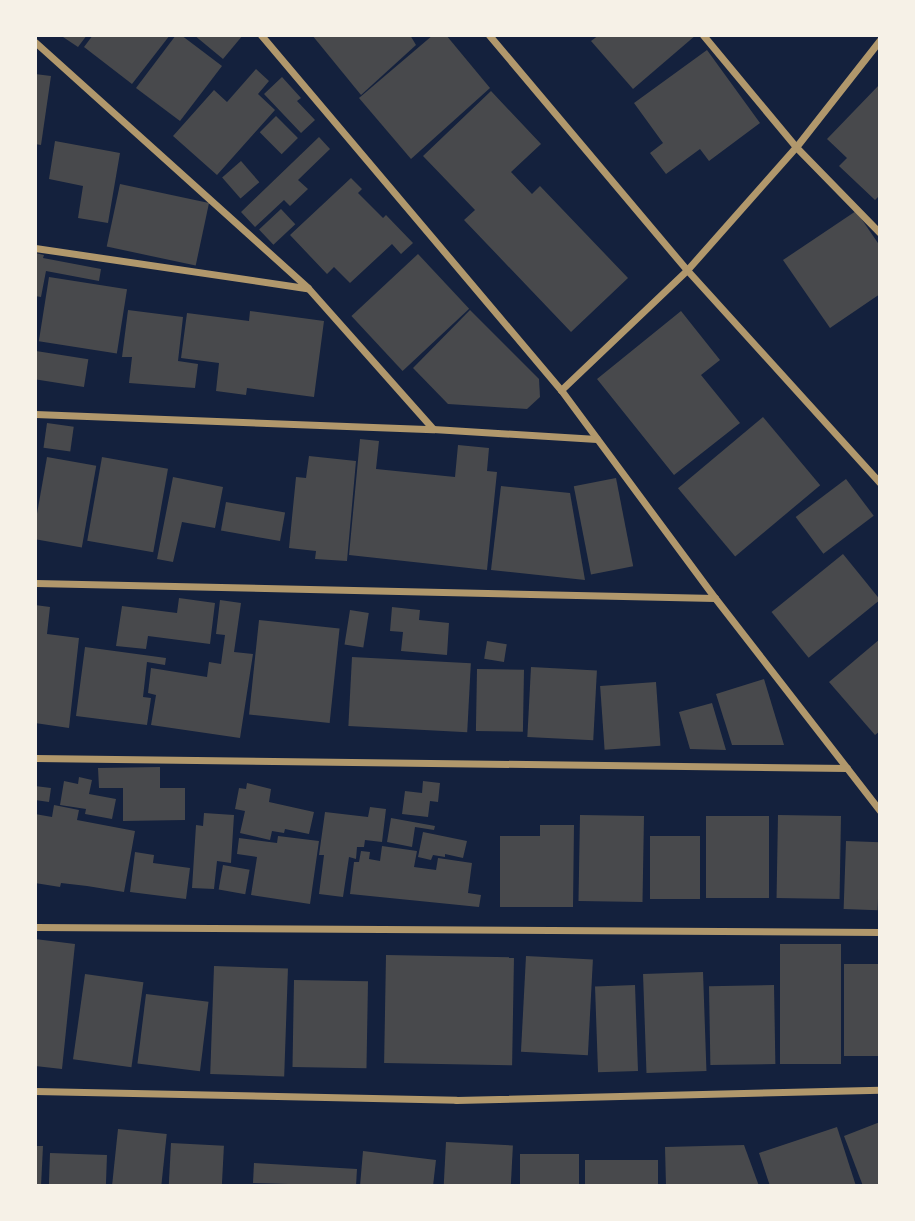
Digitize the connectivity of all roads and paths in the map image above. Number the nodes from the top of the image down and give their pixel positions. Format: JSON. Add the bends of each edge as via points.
{"nodes":[{"id":1,"x":261,"y":35,"type":"edge"},
{"id":2,"x":489,"y":35,"type":"edge"},
{"id":3,"x":703,"y":35,"type":"edge"},
{"id":4,"x":880,"y":40,"type":"edge"},
{"id":5,"x":35,"y":42,"type":"edge"},
{"id":6,"x":796,"y":147,"type":"junction"},
{"id":7,"x":880,"y":233,"type":"edge"},
{"id":8,"x":35,"y":248,"type":"edge"},
{"id":9,"x":687,"y":270,"type":"junction"},
{"id":10,"x":307,"y":288,"type":"junction"},
{"id":11,"x":561,"y":390,"type":"junction"},
{"id":12,"x":35,"y":414,"type":"edge"},
{"id":13,"x":433,"y":429,"type":"junction"},
{"id":14,"x":597,"y":439,"type":"junction"},
{"id":15,"x":880,"y":483,"type":"edge"},
{"id":16,"x":35,"y":583,"type":"edge"},
{"id":17,"x":715,"y":598,"type":"junction"},
{"id":18,"x":35,"y":758,"type":"edge"},
{"id":19,"x":847,"y":768,"type":"junction"},
{"id":20,"x":880,"y":811,"type":"edge"},
{"id":21,"x":35,"y":927,"type":"edge"},
{"id":22,"x":880,"y":932,"type":"edge"},
{"id":23,"x":880,"y":1090,"type":"edge"},
{"id":24,"x":35,"y":1091,"type":"edge"}],
"edges":[{"from":1,"to":11,"type":"street"},
{"from":2,"to":9,"type":"street"},
{"from":3,"to":6,"type":"street"},
{"from":4,"to":6,"type":"street"},
{"from":5,"to":10,"type":"street"},
{"from":6,"to":7,"type":"street"},
{"from":6,"to":9,"type":"street"},
{"from":8,"to":10,"type":"street"},
{"from":9,"to":11,"type":"street"},
{"from":9,"to":15,"type":"street"},
{"from":10,"to":13,"type":"street"},
{"from":11,"to":14,"type":"street"},
{"from":12,"to":13,"type":"street"},
{"from":13,"to":14,"type":"street"},
{"from":14,"to":17,"type":"street"},
{"from":16,"to":17,"type":"street"},
{"from":17,"to":19,"type":"street"},
{"from":18,"to":19,"type":"street"},
{"from":19,"to":20,"type":"street"},
{"from":21,"to":22,"type":"street"},
{"from":23,"to":24,"type":"street","via":[[456,1100]]}]}
